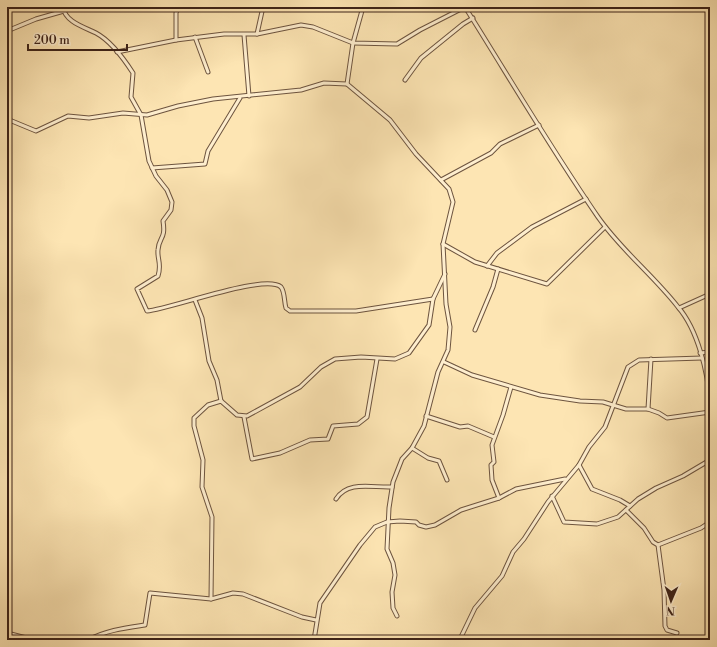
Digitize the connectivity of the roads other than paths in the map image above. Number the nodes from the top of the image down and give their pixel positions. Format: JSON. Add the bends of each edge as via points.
{"nodes":[{"id":1,"x":63,"y":7,"type":"edge"},
{"id":2,"x":178,"y":7,"type":"edge"},
{"id":3,"x":263,"y":7,"type":"edge"},
{"id":4,"x":363,"y":7,"type":"edge"},
{"id":5,"x":64,"y":11,"type":"junction"},
{"id":6,"x":472,"y":18,"type":"junction"},
{"id":7,"x":7,"y":31,"type":"edge"},
{"id":8,"x":257,"y":34,"type":"junction"},
{"id":9,"x":244,"y":35,"type":"junction"},
{"id":10,"x":195,"y":37,"type":"junction"},
{"id":11,"x":176,"y":40,"type":"junction"},
{"id":12,"x":354,"y":43,"type":"junction"},
{"id":13,"x":117,"y":52,"type":"junction"},
{"id":14,"x":208,"y":72,"type":"dead end"},
{"id":15,"x":404,"y":80,"type":"dead end"},
{"id":16,"x":347,"y":84,"type":"junction"},
{"id":17,"x":249,"y":96,"type":"junction"},
{"id":18,"x":240,"y":98,"type":"junction"},
{"id":19,"x":141,"y":115,"type":"junction"},
{"id":20,"x":7,"y":119,"type":"edge"},
{"id":21,"x":539,"y":125,"type":"junction"},
{"id":22,"x":152,"y":168,"type":"junction"},
{"id":23,"x":441,"y":180,"type":"junction"},
{"id":24,"x":586,"y":199,"type":"junction"},
{"id":25,"x":605,"y":227,"type":"junction"},
{"id":26,"x":443,"y":244,"type":"junction"},
{"id":27,"x":487,"y":266,"type":"junction"},
{"id":28,"x":498,"y":269,"type":"junction"},
{"id":29,"x":445,"y":274,"type":"junction"},
{"id":30,"x":710,"y":294,"type":"edge"},
{"id":31,"x":195,"y":300,"type":"junction"},
{"id":32,"x":433,"y":300,"type":"junction"},
{"id":33,"x":679,"y":308,"type":"junction"},
{"id":34,"x":475,"y":330,"type":"dead end"},
{"id":35,"x":710,"y":352,"type":"edge"},
{"id":36,"x":700,"y":353,"type":"junction"},
{"id":37,"x":702,"y":358,"type":"junction"},
{"id":38,"x":377,"y":359,"type":"junction"},
{"id":39,"x":651,"y":359,"type":"junction"},
{"id":40,"x":444,"y":362,"type":"junction"},
{"id":41,"x":511,"y":387,"type":"junction"},
{"id":42,"x":221,"y":401,"type":"junction"},
{"id":43,"x":710,"y":403,"type":"edge"},
{"id":44,"x":613,"y":405,"type":"junction"},
{"id":45,"x":648,"y":410,"type":"junction"},
{"id":46,"x":710,"y":412,"type":"edge"},
{"id":47,"x":426,"y":416,"type":"junction"},
{"id":48,"x":244,"y":417,"type":"junction"},
{"id":49,"x":494,"y":437,"type":"junction"},
{"id":50,"x":412,"y":448,"type":"junction"},
{"id":51,"x":710,"y":460,"type":"edge"},
{"id":52,"x":579,"y":465,"type":"junction"},
{"id":53,"x":567,"y":478,"type":"junction"},
{"id":54,"x":447,"y":480,"type":"dead end"},
{"id":55,"x":392,"y":488,"type":"junction"},
{"id":56,"x":552,"y":496,"type":"junction"},
{"id":57,"x":499,"y":498,"type":"junction"},
{"id":58,"x":336,"y":499,"type":"dead end"},
{"id":59,"x":630,"y":506,"type":"junction"},
{"id":60,"x":626,"y":510,"type":"junction"},
{"id":61,"x":387,"y":522,"type":"junction"},
{"id":62,"x":710,"y":522,"type":"edge"},
{"id":63,"x":658,"y":545,"type":"junction"},
{"id":64,"x":211,"y":599,"type":"junction"},
{"id":65,"x":397,"y":616,"type":"dead end"},
{"id":66,"x":316,"y":620,"type":"junction"},
{"id":67,"x":7,"y":633,"type":"edge"},
{"id":68,"x":677,"y":633,"type":"dead end"},
{"id":69,"x":460,"y":639,"type":"edge"},
{"id":70,"x":34,"y":640,"type":"edge"},
{"id":71,"x":88,"y":640,"type":"edge"},
{"id":72,"x":314,"y":640,"type":"edge"}],
"edges":[{"from":1,"to":5,"type":"street"},
{"from":2,"to":11,"type":"street"},
{"from":3,"to":8,"type":"street"},
{"from":4,"to":12,"type":"street"},
{"from":5,"to":7,"type":"street"},
{"from":5,"to":13,"type":"street","via":[[75,22],[103,37]]},
{"from":6,"to":12,"type":"street","via":[[465,7],[397,44]]},
{"from":6,"to":15,"type":"street","via":[[421,58]]},
{"from":6,"to":21,"type":"street"},
{"from":8,"to":9,"type":"street"},
{"from":8,"to":12,"type":"street","via":[[307,25]]},
{"from":9,"to":10,"type":"street"},
{"from":9,"to":17,"type":"street"},
{"from":10,"to":11,"type":"street"},
{"from":10,"to":14,"type":"street"},
{"from":11,"to":13,"type":"street"},
{"from":12,"to":16,"type":"street"},
{"from":13,"to":19,"type":"street","via":[[133,73],[131,97]]},
{"from":16,"to":17,"type":"street","via":[[324,82],[301,90]]},
{"from":16,"to":23,"type":"street","via":[[390,120],[416,154]]},
{"from":17,"to":18,"type":"street"},
{"from":18,"to":19,"type":"street","via":[[195,102]]},
{"from":18,"to":22,"type":"street","via":[[208,151],[205,164]]},
{"from":19,"to":20,"type":"street","via":[[123,113],[89,118],[68,116],[36,131]]},
{"from":19,"to":22,"type":"street"},
{"from":21,"to":23,"type":"street","via":[[500,144],[492,153]]},
{"from":21,"to":24,"type":"street"},
{"from":22,"to":31,"type":"street","via":[[169,194],[172,207],[163,221],[165,232],[158,248],[158,276],[138,288],[138,291],[147,311]]},
{"from":23,"to":26,"type":"street","via":[[449,189],[453,202]]},
{"from":24,"to":25,"type":"street"},
{"from":24,"to":27,"type":"street","via":[[532,226],[497,253]]},
{"from":25,"to":28,"type":"street","via":[[547,284]]},
{"from":25,"to":33,"type":"street"},
{"from":26,"to":27,"type":"street"},
{"from":26,"to":29,"type":"street"},
{"from":27,"to":28,"type":"street"},
{"from":28,"to":34,"type":"street"},
{"from":29,"to":32,"type":"street"},
{"from":29,"to":40,"type":"street","via":[[446,311],[450,327]]},
{"from":30,"to":33,"type":"street"},
{"from":31,"to":32,"type":"street","via":[[220,291],[268,284],[280,286],[286,308],[290,311],[356,311]]},
{"from":31,"to":42,"type":"street","via":[[202,318],[209,361],[217,380]]},
{"from":32,"to":38,"type":"street","via":[[429,326],[412,350],[395,359]]},
{"from":33,"to":36,"type":"street"},
{"from":35,"to":36,"type":"street"},
{"from":36,"to":37,"type":"street"},
{"from":37,"to":39,"type":"street"},
{"from":37,"to":43,"type":"street","via":[[708,378]]},
{"from":38,"to":48,"type":"street","via":[[345,358],[328,362],[300,387]]},
{"from":38,"to":48,"type":"street","via":[[367,417],[358,424],[333,426],[328,439],[310,440],[280,453],[252,459]]},
{"from":39,"to":44,"type":"street","via":[[639,360],[628,367]]},
{"from":39,"to":45,"type":"street"},
{"from":40,"to":41,"type":"street","via":[[472,375]]},
{"from":40,"to":47,"type":"street","via":[[438,372]]},
{"from":41,"to":44,"type":"street","via":[[540,395]]},
{"from":41,"to":49,"type":"street"},
{"from":42,"to":48,"type":"street","via":[[237,415]]},
{"from":42,"to":64,"type":"street","via":[[208,405],[193,421],[203,460],[202,487],[212,517]]},
{"from":44,"to":45,"type":"street","via":[[626,409]]},
{"from":44,"to":52,"type":"street","via":[[605,427]]},
{"from":45,"to":46,"type":"street","via":[[670,418]]},
{"from":47,"to":49,"type":"street","via":[[460,427],[468,426]]},
{"from":47,"to":50,"type":"street","via":[[424,426]]},
{"from":49,"to":57,"type":"street","via":[[491,447],[494,462],[491,470]]},
{"from":50,"to":54,"type":"street","via":[[428,458],[439,461]]},
{"from":50,"to":55,"type":"street","via":[[402,459]]},
{"from":51,"to":59,"type":"street","via":[[656,488]]},
{"from":52,"to":53,"type":"street"},
{"from":52,"to":59,"type":"street","via":[[592,490]]},
{"from":53,"to":56,"type":"street"},
{"from":53,"to":57,"type":"street","via":[[516,489]]},
{"from":55,"to":58,"type":"street","via":[[351,487],[344,490]]},
{"from":55,"to":61,"type":"street"},
{"from":56,"to":60,"type":"street","via":[[560,518],[566,523],[597,524],[618,517]]},
{"from":56,"to":69,"type":"street","via":[[513,552],[502,576],[475,608]]},
{"from":57,"to":61,"type":"street","via":[[461,510],[435,525],[426,527],[416,522]]},
{"from":59,"to":60,"type":"street"},
{"from":60,"to":63,"type":"street"},
{"from":61,"to":65,"type":"street","via":[[387,549],[395,575],[393,608]]},
{"from":61,"to":66,"type":"street","via":[[375,527],[360,544],[323,598]]},
{"from":62,"to":63,"type":"street"},
{"from":63,"to":68,"type":"street","via":[[664,590],[665,626],[667,630]]},
{"from":64,"to":66,"type":"street","via":[[243,594]]},
{"from":64,"to":71,"type":"street","via":[[150,593],[145,625],[104,632]]},
{"from":66,"to":72,"type":"street"},
{"from":67,"to":70,"type":"street"}]}
